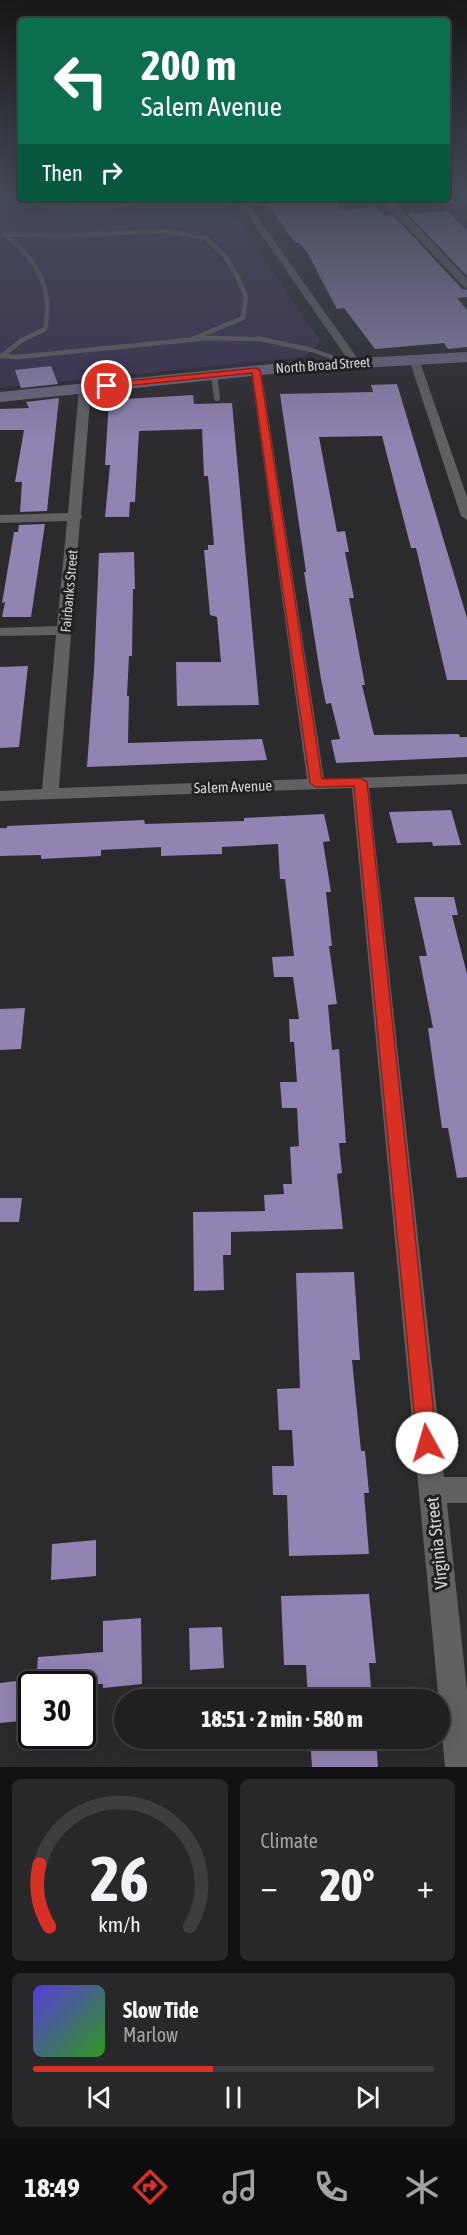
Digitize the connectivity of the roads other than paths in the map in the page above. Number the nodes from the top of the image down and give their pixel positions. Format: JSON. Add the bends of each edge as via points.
{"nodes":[{"id":1,"x":41,"y":276,"type":"edge"},
{"id":2,"x":235,"y":276,"type":"edge"},
{"id":3,"x":293,"y":276,"type":"edge"},
{"id":4,"x":192,"y":339,"type":"junction"},
{"id":5,"x":1,"y":356,"type":"edge"},
{"id":6,"x":467,"y":357,"type":"edge"},
{"id":7,"x":414,"y":359,"type":"junction"},
{"id":8,"x":351,"y":363,"type":"junction"},
{"id":9,"x":256,"y":370,"type":"junction"},
{"id":10,"x":214,"y":375,"type":"junction"},
{"id":11,"x":86,"y":388,"type":"junction"},
{"id":12,"x":0,"y":397,"type":"edge"},
{"id":13,"x":217,"y":398,"type":"dead end"},
{"id":14,"x":467,"y":516,"type":"edge"},
{"id":15,"x":76,"y":517,"type":"junction"},
{"id":16,"x":0,"y":519,"type":"edge"},
{"id":17,"x":66,"y":630,"type":"junction"},
{"id":18,"x":0,"y":632,"type":"edge"},
{"id":19,"x":467,"y":779,"type":"edge"},
{"id":20,"x":360,"y":782,"type":"junction"},
{"id":21,"x":316,"y":783,"type":"junction"},
{"id":22,"x":50,"y":794,"type":"junction"},
{"id":23,"x":0,"y":796,"type":"edge"},
{"id":24,"x":432,"y":1490,"type":"junction"},
{"id":25,"x":467,"y":1490,"type":"edge"},
{"id":26,"x":460,"y":1767,"type":"edge"}],
"edges":[{"from":1,"to":5,"type":"lane","via":[[49,318],[45,329]]},
{"from":2,"to":4,"type":"lane","via":[[246,297],[243,318]]},
{"from":3,"to":8,"type":"street"},
{"from":4,"to":5,"type":"lane"},
{"from":4,"to":8,"type":"lane","via":[[261,339]]},
{"from":6,"to":7,"type":"main road","name":"North Broad Street"},
{"from":7,"to":8,"type":"main road","name":"North Broad Street"},
{"from":7,"to":14,"type":"street"},
{"from":8,"to":9,"type":"main road","name":"North Broad Street"},
{"from":9,"to":10,"type":"main road","name":"North Broad Street"},
{"from":9,"to":21,"type":"street"},
{"from":10,"to":11,"type":"main road","name":"North Broad Street"},
{"from":10,"to":13,"type":"lane"},
{"from":11,"to":12,"type":"main road","name":"North Broad Street"},
{"from":11,"to":15,"type":"street","name":"Fairbanks Street"},
{"from":15,"to":16,"type":"street"},
{"from":15,"to":17,"type":"street","name":"Fairbanks Street"},
{"from":17,"to":18,"type":"street"},
{"from":17,"to":22,"type":"street","name":"Fairbanks Street"},
{"from":19,"to":20,"type":"street","name":"Salem Avenue"},
{"from":20,"to":21,"type":"street","name":"Salem Avenue"},
{"from":20,"to":24,"type":"street","name":"Virginia Street"},
{"from":21,"to":22,"type":"street","name":"Salem Avenue"},
{"from":22,"to":23,"type":"street","name":"Salem Avenue"},
{"from":24,"to":25,"type":"street"},
{"from":24,"to":26,"type":"street","name":"Virginia Street"}]}
